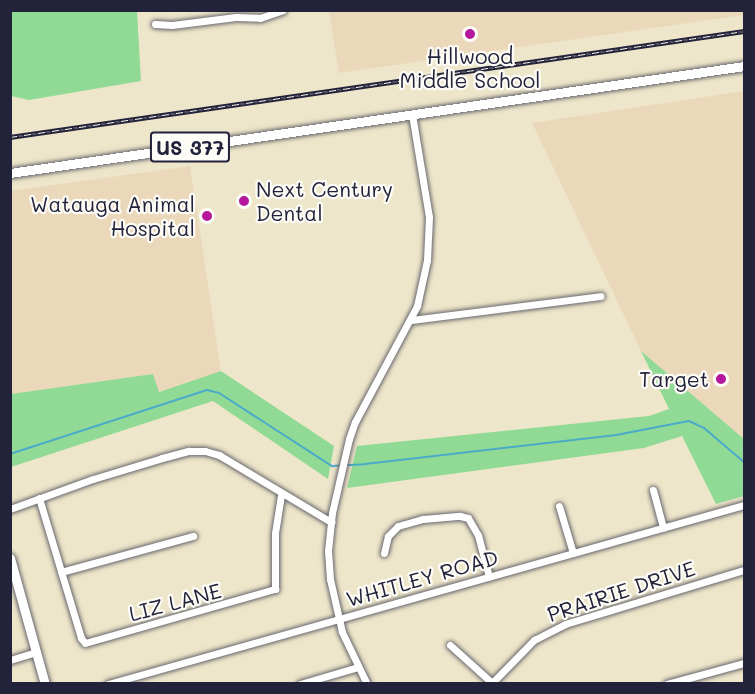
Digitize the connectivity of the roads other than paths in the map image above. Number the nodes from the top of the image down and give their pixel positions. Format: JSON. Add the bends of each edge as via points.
{"nodes":[{"id":1,"x":284,"y":10,"type":"edge"},
{"id":2,"x":155,"y":24,"type":"dead end"},
{"id":3,"x":744,"y":66,"type":"edge"},
{"id":4,"x":412,"y":114,"type":"junction"},
{"id":5,"x":10,"y":173,"type":"edge"},
{"id":6,"x":600,"y":296,"type":"dead end"},
{"id":7,"x":411,"y":320,"type":"junction"},
{"id":8,"x":653,"y":490,"type":"dead end"},
{"id":9,"x":281,"y":494,"type":"junction"},
{"id":10,"x":39,"y":498,"type":"junction"},
{"id":11,"x":744,"y":505,"type":"edge"},
{"id":12,"x":559,"y":506,"type":"dead end"},
{"id":13,"x":10,"y":509,"type":"edge"},
{"id":14,"x":331,"y":522,"type":"junction"},
{"id":15,"x":663,"y":528,"type":"junction"},
{"id":16,"x":193,"y":536,"type":"dead end"},
{"id":17,"x":384,"y":553,"type":"dead end"},
{"id":18,"x":573,"y":553,"type":"junction"},
{"id":19,"x":10,"y":558,"type":"edge"},
{"id":20,"x":744,"y":570,"type":"edge"},
{"id":21,"x":61,"y":572,"type":"junction"},
{"id":22,"x":489,"y":577,"type":"junction"},
{"id":23,"x":14,"y":581,"type":"edge"},
{"id":24,"x":339,"y":619,"type":"junction"},
{"id":25,"x":450,"y":645,"type":"dead end"},
{"id":26,"x":36,"y":652,"type":"junction"},
{"id":27,"x":10,"y":660,"type":"edge"},
{"id":28,"x":744,"y":663,"type":"edge"},
{"id":29,"x":358,"y":668,"type":"junction"},
{"id":30,"x":491,"y":683,"type":"edge"},
{"id":31,"x":45,"y":684,"type":"edge"},
{"id":32,"x":108,"y":684,"type":"edge"},
{"id":33,"x":300,"y":684,"type":"edge"},
{"id":34,"x":367,"y":684,"type":"edge"},
{"id":35,"x":667,"y":684,"type":"edge"}],
"edges":[{"from":1,"to":2,"type":"street","via":[[260,18]]},
{"from":3,"to":4,"type":"main road","number":"US 377"},
{"from":4,"to":5,"type":"main road","number":"US 377"},
{"from":4,"to":7,"type":"street","via":[[430,235]]},
{"from":6,"to":7,"type":"street"},
{"from":7,"to":14,"type":"street","via":[[355,422]]},
{"from":8,"to":15,"type":"street"},
{"from":9,"to":10,"type":"street","via":[[219,455],[189,451]]},
{"from":9,"to":14,"type":"street"},
{"from":9,"to":21,"type":"street","name":"LIZ LANE","via":[[275,533],[276,587],[270,592],[85,643]]},
{"from":10,"to":13,"type":"street"},
{"from":10,"to":21,"type":"street"},
{"from":11,"to":15,"type":"street","name":"WHITLEY ROAD"},
{"from":12,"to":18,"type":"street"},
{"from":14,"to":24,"type":"street","via":[[327,563]]},
{"from":15,"to":18,"type":"street","name":"WHITLEY ROAD"},
{"from":16,"to":21,"type":"street"},
{"from":17,"to":22,"type":"street","via":[[388,536],[398,526],[460,516],[468,518],[478,535]]},
{"from":18,"to":22,"type":"street","name":"WHITLEY ROAD"},
{"from":19,"to":23,"type":"main road"},
{"from":20,"to":30,"type":"street","name":"PRAIRIE DRIVE","via":[[565,624],[534,640]]},
{"from":22,"to":24,"type":"street","name":"WHITLEY ROAD"},
{"from":23,"to":26,"type":"main road"},
{"from":24,"to":29,"type":"street"},
{"from":24,"to":32,"type":"street","name":"WHITLEY ROAD"},
{"from":25,"to":30,"type":"street"},
{"from":26,"to":27,"type":"street"},
{"from":26,"to":31,"type":"main road"},
{"from":28,"to":35,"type":"street"},
{"from":29,"to":33,"type":"street"},
{"from":29,"to":34,"type":"street"}]}
